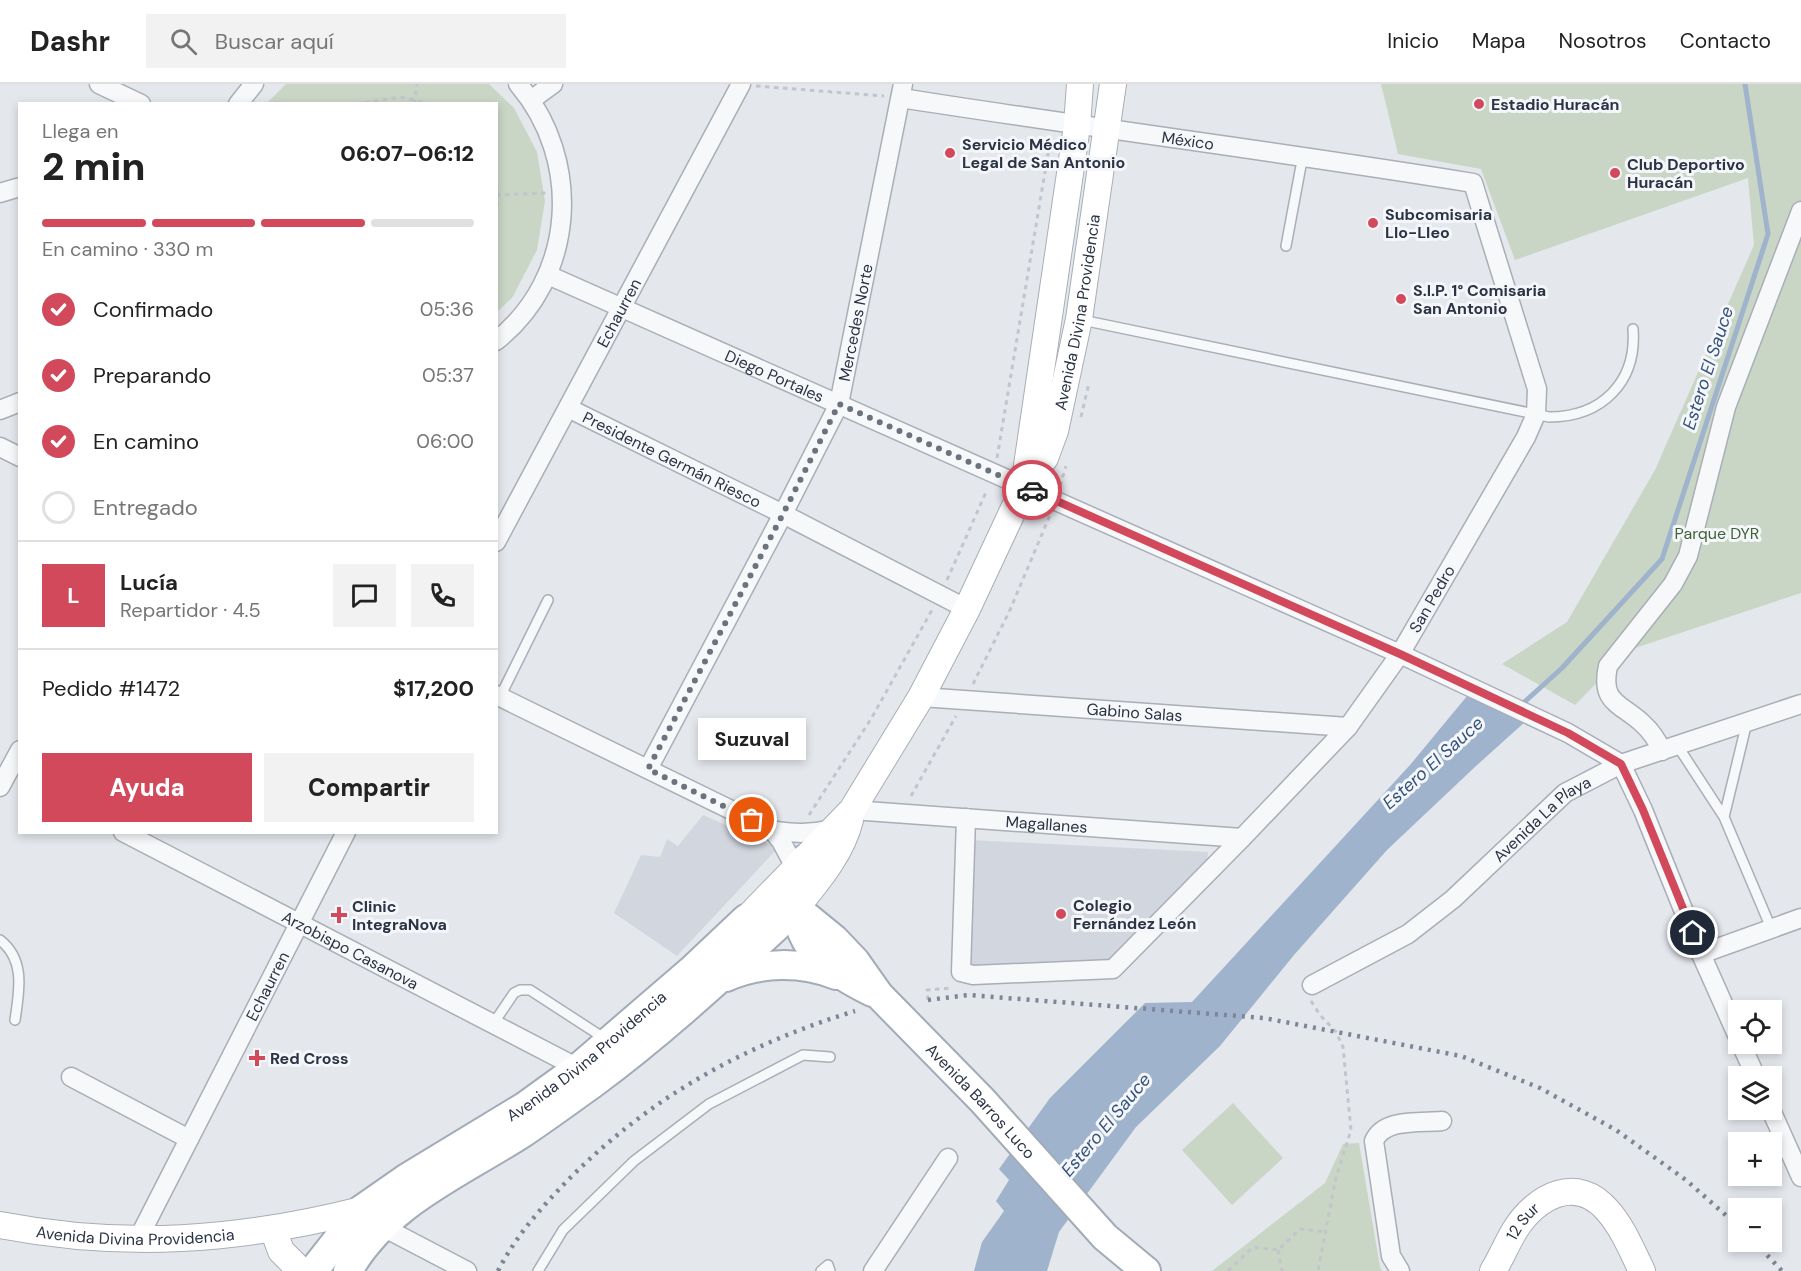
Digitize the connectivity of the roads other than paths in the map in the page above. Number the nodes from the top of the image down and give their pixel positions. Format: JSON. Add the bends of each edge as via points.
{"nodes":[{"id":1,"x":99,"y":84,"type":"edge"},
{"id":2,"x":254,"y":84,"type":"edge"},
{"id":3,"x":518,"y":84,"type":"edge"},
{"id":4,"x":553,"y":84,"type":"edge"},
{"id":5,"x":741,"y":84,"type":"edge"},
{"id":6,"x":1080,"y":84,"type":"edge"},
{"id":7,"x":1086,"y":84,"type":"edge"},
{"id":8,"x":1113,"y":84,"type":"edge"},
{"id":9,"x":902,"y":91,"type":"edge"},
{"id":10,"x":531,"y":100,"type":"junction"},
{"id":11,"x":137,"y":102,"type":"edge"},
{"id":12,"x":240,"y":102,"type":"edge"},
{"id":13,"x":1065,"y":124,"type":"junction"},
{"id":14,"x":1106,"y":129,"type":"junction"},
{"id":15,"x":1303,"y":155,"type":"junction"},
{"id":16,"x":1473,"y":183,"type":"joint"},
{"id":17,"x":18,"y":188,"type":"edge"},
{"id":18,"x":0,"y":193,"type":"edge"},
{"id":19,"x":1801,"y":212,"type":"edge"},
{"id":20,"x":1286,"y":246,"type":"dead end"},
{"id":21,"x":548,"y":275,"type":"junction"},
{"id":22,"x":622,"y":307,"type":"junction"},
{"id":23,"x":1079,"y":319,"type":"junction"},
{"id":24,"x":1633,"y":329,"type":"dead end"},
{"id":25,"x":498,"y":338,"type":"edge"},
{"id":26,"x":18,"y":403,"type":"edge"},
{"id":27,"x":839,"y":404,"type":"junction"},
{"id":28,"x":568,"y":408,"type":"junction"},
{"id":29,"x":0,"y":410,"type":"edge"},
{"id":30,"x":1536,"y":414,"type":"junction"},
{"id":31,"x":0,"y":447,"type":"edge"},
{"id":32,"x":18,"y":456,"type":"edge"},
{"id":33,"x":1024,"y":487,"type":"junction"},
{"id":34,"x":783,"y":514,"type":"junction"},
{"id":35,"x":498,"y":538,"type":"edge"},
{"id":36,"x":548,"y":600,"type":"dead end"},
{"id":37,"x":967,"y":609,"type":"junction"},
{"id":38,"x":1400,"y":654,"type":"junction"},
{"id":39,"x":498,"y":696,"type":"edge"},
{"id":40,"x":921,"y":697,"type":"junction"},
{"id":41,"x":1801,"y":704,"type":"edge"},
{"id":42,"x":1747,"y":722,"type":"junction"},
{"id":43,"x":1348,"y":727,"type":"junction"},
{"id":44,"x":1669,"y":748,"type":"junction"},
{"id":45,"x":18,"y":754,"type":"edge"},
{"id":46,"x":1621,"y":764,"type":"junction"},
{"id":47,"x":648,"y":769,"type":"junction"},
{"id":48,"x":7,"y":777,"type":"edge"},
{"id":49,"x":852,"y":810,"type":"junction"},
{"id":50,"x":1724,"y":817,"type":"junction"},
{"id":51,"x":966,"y":818,"type":"junction"},
{"id":52,"x":772,"y":830,"type":"junction"},
{"id":53,"x":127,"y":834,"type":"edge"},
{"id":54,"x":345,"y":834,"type":"edge"},
{"id":55,"x":1242,"y":838,"type":"junction"},
{"id":56,"x":811,"y":848,"type":"junction"},
{"id":57,"x":796,"y":908,"type":"junction"},
{"id":58,"x":1801,"y":918,"type":"edge"},
{"id":59,"x":746,"y":919,"type":"junction"},
{"id":60,"x":299,"y":924,"type":"junction"},
{"id":61,"x":1771,"y":928,"type":"junction"},
{"id":62,"x":0,"y":940,"type":"edge"},
{"id":63,"x":1701,"y":954,"type":"junction"},
{"id":64,"x":846,"y":979,"type":"junction"},
{"id":65,"x":719,"y":980,"type":"junction"},
{"id":66,"x":1311,"y":985,"type":"road end"},
{"id":67,"x":879,"y":995,"type":"junction"},
{"id":68,"x":1728,"y":1015,"type":"edge"},
{"id":69,"x":15,"y":1020,"type":"dead end"},
{"id":70,"x":493,"y":1024,"type":"junction"},
{"id":71,"x":609,"y":1041,"type":"junction"},
{"id":72,"x":830,"y":1057,"type":"dead end"},
{"id":73,"x":578,"y":1068,"type":"junction"},
{"id":74,"x":71,"y":1077,"type":"dead end"},
{"id":75,"x":1775,"y":1120,"type":"edge"},
{"id":76,"x":1442,"y":1121,"type":"dead end"},
{"id":77,"x":189,"y":1139,"type":"junction"},
{"id":78,"x":948,"y":1158,"type":"dead end"},
{"id":79,"x":1801,"y":1177,"type":"edge"},
{"id":80,"x":371,"y":1218,"type":"junction"},
{"id":81,"x":0,"y":1225,"type":"edge"},
{"id":82,"x":273,"y":1229,"type":"junction"},
{"id":83,"x":1105,"y":1237,"type":"junction"},
{"id":84,"x":138,"y":1239,"type":"junction"},
{"id":85,"x":302,"y":1271,"type":"edge"},
{"id":86,"x":313,"y":1271,"type":"edge"},
{"id":87,"x":348,"y":1271,"type":"edge"},
{"id":88,"x":466,"y":1271,"type":"edge"},
{"id":89,"x":538,"y":1271,"type":"edge"},
{"id":90,"x":821,"y":1271,"type":"edge"},
{"id":91,"x":831,"y":1271,"type":"edge"},
{"id":92,"x":873,"y":1271,"type":"edge"},
{"id":93,"x":1124,"y":1271,"type":"edge"},
{"id":94,"x":1146,"y":1271,"type":"edge"},
{"id":95,"x":1400,"y":1271,"type":"edge"},
{"id":96,"x":1493,"y":1271,"type":"edge"},
{"id":97,"x":1642,"y":1271,"type":"edge"}],
"edges":[{"from":1,"to":11,"type":"street"},
{"from":2,"to":12,"type":"street"},
{"from":3,"to":10,"type":"street"},
{"from":4,"to":10,"type":"street"},
{"from":5,"to":22,"type":"street","name":"Echaurren"},
{"from":6,"to":13,"type":"street","name":"Avenida Divina Providencia"},
{"from":7,"to":14,"type":"street"},
{"from":8,"to":14,"type":"street","name":"Avenida Divina Providencia"},
{"from":9,"to":13,"type":"street","name":"México"},
{"from":9,"to":27,"type":"street","name":"Mercedes Norte"},
{"from":10,"to":21,"type":"street","via":[[555,149],[563,194],[559,240]]},
{"from":13,"to":14,"type":"street","name":"México"},
{"from":13,"to":33,"type":"street","name":"Avenida Divina Providencia"},
{"from":14,"to":15,"type":"street","name":"México"},
{"from":14,"to":23,"type":"street","name":"Avenida Divina Providencia"},
{"from":15,"to":16,"type":"street","name":"México"},
{"from":15,"to":20,"type":"lane"},
{"from":16,"to":30,"type":"street","name":"San Pedro","via":[[1534,377]]},
{"from":17,"to":18,"type":"street"},
{"from":19,"to":44,"type":"street","via":[[1726,407],[1688,556],[1673,584],[1608,666],[1607,687],[1615,704]]},
{"from":21,"to":22,"type":"street","name":"Diego Portales"},
{"from":21,"to":25,"type":"street","via":[[528,308]]},
{"from":22,"to":27,"type":"street","name":"Diego Portales"},
{"from":22,"to":28,"type":"street","name":"Echaurren"},
{"from":23,"to":30,"type":"lane"},
{"from":23,"to":33,"type":"street","name":"Avenida Divina Providencia","via":[[1055,431],[1045,458]]},
{"from":24,"to":30,"type":"lane","via":[[1630,363],[1611,395],[1576,415]]},
{"from":26,"to":29,"type":"street"},
{"from":27,"to":33,"type":"street","name":"Diego Portales"},
{"from":27,"to":34,"type":"street","name":"Mercedes Norte"},
{"from":28,"to":34,"type":"street","name":"Presidente Germán Riesco"},
{"from":28,"to":35,"type":"street","name":"Echaurren"},
{"from":30,"to":38,"type":"street","name":"San Pedro"},
{"from":31,"to":32,"type":"street"},
{"from":33,"to":37,"type":"street","name":"Avenida Divina Providencia"},
{"from":33,"to":38,"type":"street","name":"Diego Portales"},
{"from":34,"to":37,"type":"street","name":"Presidente Germán Riesco"},
{"from":34,"to":47,"type":"street","name":"Mercedes Norte"},
{"from":36,"to":39,"type":"lane"},
{"from":37,"to":40,"type":"street","name":"Avenida Divina Providencia"},
{"from":38,"to":43,"type":"street","name":"San Pedro"},
{"from":38,"to":46,"type":"street","name":"Diego Portales","via":[[1568,733]]},
{"from":39,"to":47,"type":"street"},
{"from":40,"to":43,"type":"street","name":"Gabino Salas"},
{"from":40,"to":49,"type":"street","name":"Avenida Divina Providencia"},
{"from":41,"to":42,"type":"street","name":"Avenida La Playa"},
{"from":42,"to":44,"type":"street","name":"Avenida La Playa"},
{"from":42,"to":50,"type":"lane"},
{"from":43,"to":55,"type":"street","name":"San Pedro"},
{"from":44,"to":46,"type":"street","name":"Avenida La Playa"},
{"from":44,"to":50,"type":"lane"},
{"from":45,"to":48,"type":"street"},
{"from":46,"to":63,"type":"street"},
{"from":46,"to":66,"type":"street","name":"Avenida La Playa","via":[[1564,794],[1453,899],[1408,934]]},
{"from":47,"to":52,"type":"street"},
{"from":49,"to":51,"type":"street","name":"Magallanes"},
{"from":49,"to":56,"type":"street","name":"Avenida Divina Providencia"},
{"from":49,"to":57,"type":"street","name":"Avenida Divina Providencia","via":[[847,832],[827,868]]},
{"from":50,"to":61,"type":"lane"},
{"from":51,"to":55,"type":"street","name":"Magallanes"},
{"from":51,"to":55,"type":"street","name":"San Pedro","via":[[967,974],[1113,969]]},
{"from":52,"to":56,"type":"street","via":[[781,841]]},
{"from":52,"to":56,"type":"street","via":[[797,834]]},
{"from":53,"to":60,"type":"street","name":"Arzobispo Casanova"},
{"from":54,"to":60,"type":"street","name":"Echaurren"},
{"from":56,"to":57,"type":"main road","via":[[796,893]]},
{"from":56,"to":59,"type":"street","name":"Avenida Divina Providencia"},
{"from":57,"to":59,"type":"main road"},
{"from":57,"to":64,"type":"main road","name":"Avenida Barros Luco","via":[[804,940]]},
{"from":57,"to":65,"type":"main road","name":"Avenida Divina Providencia"},
{"from":57,"to":67,"type":"main road","name":"Avenida Barros Luco","via":[[855,961]]},
{"from":58,"to":61,"type":"street"},
{"from":59,"to":71,"type":"main road","name":"Avenida Divina Providencia"},
{"from":60,"to":70,"type":"street","name":"Arzobispo Casanova"},
{"from":60,"to":77,"type":"street","name":"Echaurren"},
{"from":61,"to":63,"type":"street"},
{"from":62,"to":69,"type":"lane","via":[[17,962],[20,978]]},
{"from":63,"to":68,"type":"street"},
{"from":64,"to":65,"type":"main road","via":[[814,968],[780,965],[748,969]]},
{"from":64,"to":67,"type":"main road","name":"Avenida Barros Luco"},
{"from":65,"to":80,"type":"main road","name":"Avenida Divina Providencia","via":[[593,1082],[521,1134],[419,1196]]},
{"from":67,"to":83,"type":"main road","name":"Avenida Barros Luco","via":[[982,1100]]},
{"from":70,"to":71,"type":"lane","via":[[514,993],[530,990]]},
{"from":70,"to":73,"type":"street","name":"Arzobispo Casanova"},
{"from":71,"to":73,"type":"main road","name":"Avenida Divina Providencia"},
{"from":72,"to":89,"type":"lane","via":[[803,1055],[709,1104],[634,1161],[571,1222]]},
{"from":73,"to":80,"type":"main road","name":"Avenida Divina Providencia","via":[[524,1107],[406,1178]]},
{"from":74,"to":77,"type":"street"},
{"from":75,"to":79,"type":"street"},
{"from":76,"to":95,"type":"street","via":[[1389,1126],[1374,1141],[1391,1256]]},
{"from":77,"to":84,"type":"street","name":"Echaurren"},
{"from":78,"to":92,"type":"street"},
{"from":80,"to":82,"type":"street","name":"Avenida Divina Providencia"},
{"from":80,"to":86,"type":"main road"},
{"from":80,"to":87,"type":"main road"},
{"from":80,"to":88,"type":"street"},
{"from":81,"to":84,"type":"street","name":"Avenida Divina Providencia","via":[[61,1235]]},
{"from":82,"to":84,"type":"street","name":"Avenida Divina Providencia"},
{"from":82,"to":85,"type":"street","via":[[281,1251]]},
{"from":83,"to":93,"type":"main road","name":"Avenida Barros Luco"},
{"from":83,"to":94,"type":"main road","name":"Avenida Barros Luco"},
{"from":90,"to":91,"type":"lane","via":[[828,1265]]},
{"from":96,"to":97,"type":"street","name":"12 Sur","via":[[1515,1230],[1531,1210],[1550,1196],[1572,1191],[1597,1200],[1610,1212]]}]}
